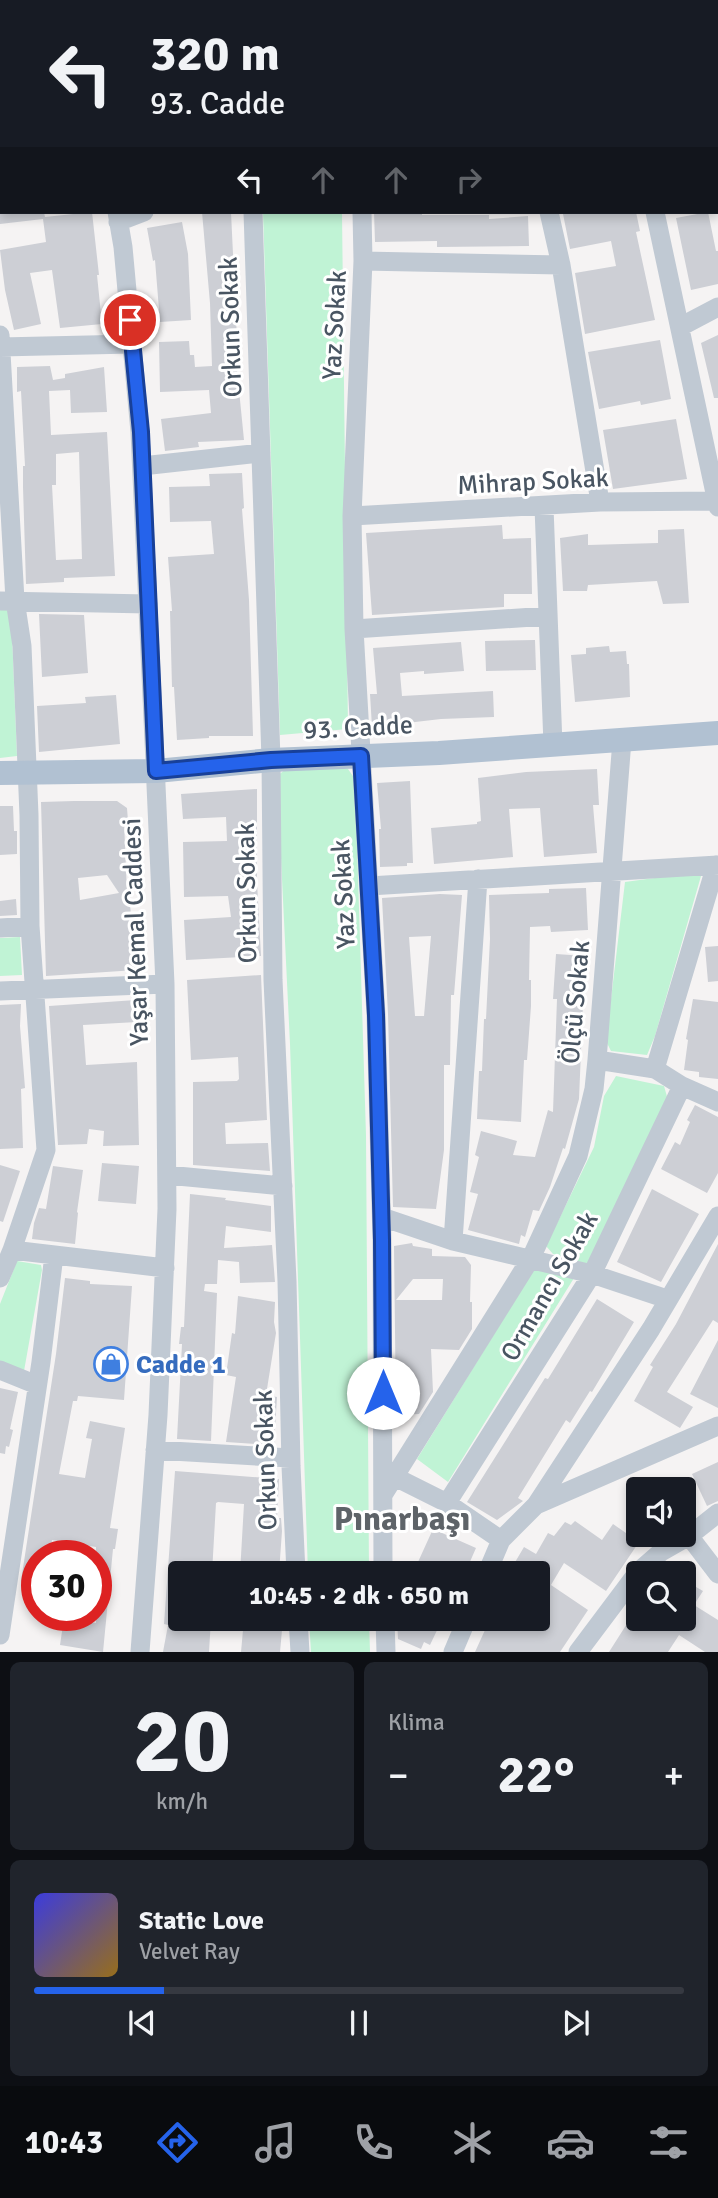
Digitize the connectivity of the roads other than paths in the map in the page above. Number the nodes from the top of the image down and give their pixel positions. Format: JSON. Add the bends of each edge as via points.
{"nodes":[{"id":1,"x":253,"y":214,"type":"edge"},
{"id":2,"x":362,"y":214,"type":"edge"},
{"id":3,"x":549,"y":214,"type":"edge"},
{"id":4,"x":655,"y":214,"type":"edge"},
{"id":5,"x":118,"y":217,"type":"edge"},
{"id":6,"x":363,"y":261,"type":"junction"},
{"id":7,"x":561,"y":265,"type":"junction"},
{"id":8,"x":718,"y":307,"type":"edge"},
{"id":9,"x":680,"y":327,"type":"junction"},
{"id":10,"x":1,"y":343,"type":"edge"},
{"id":11,"x":132,"y":344,"type":"junction"},
{"id":12,"x":261,"y":453,"type":"junction"},
{"id":13,"x":142,"y":466,"type":"junction"},
{"id":14,"x":600,"y":502,"type":"junction"},
{"id":15,"x":718,"y":503,"type":"edge"},
{"id":16,"x":544,"y":507,"type":"junction"},
{"id":17,"x":352,"y":516,"type":"junction"},
{"id":18,"x":8,"y":600,"type":"edge"},
{"id":19,"x":148,"y":604,"type":"junction"},
{"id":20,"x":548,"y":616,"type":"junction"},
{"id":21,"x":354,"y":629,"type":"junction"},
{"id":22,"x":718,"y":733,"type":"edge"},
{"id":23,"x":622,"y":740,"type":"junction"},
{"id":24,"x":552,"y":745,"type":"junction"},
{"id":25,"x":361,"y":756,"type":"junction"},
{"id":26,"x":271,"y":760,"type":"junction"},
{"id":27,"x":27,"y":771,"type":"junction"},
{"id":28,"x":156,"y":771,"type":"junction"},
{"id":29,"x":0,"y":773,"type":"edge"},
{"id":30,"x":717,"y":865,"type":"edge"},
{"id":31,"x":613,"y":871,"type":"junction"},
{"id":32,"x":478,"y":879,"type":"junction"},
{"id":33,"x":369,"y":886,"type":"junction"},
{"id":34,"x":30,"y":926,"type":"junction"},
{"id":35,"x":0,"y":928,"type":"edge"},
{"id":36,"x":165,"y":984,"type":"junction"},
{"id":37,"x":36,"y":990,"type":"junction"},
{"id":38,"x":0,"y":991,"type":"edge"},
{"id":39,"x":597,"y":1060,"type":"junction"},
{"id":40,"x":655,"y":1069,"type":"junction"},
{"id":41,"x":682,"y":1086,"type":"junction"},
{"id":42,"x":718,"y":1102,"type":"edge"},
{"id":43,"x":167,"y":1175,"type":"junction"},
{"id":44,"x":283,"y":1186,"type":"junction"},
{"id":45,"x":718,"y":1216,"type":"edge"},
{"id":46,"x":382,"y":1217,"type":"junction"},
{"id":47,"x":453,"y":1241,"type":"junction"},
{"id":48,"x":12,"y":1250,"type":"junction"},
{"id":49,"x":54,"y":1255,"type":"junction"},
{"id":50,"x":531,"y":1258,"type":"junction"},
{"id":51,"x":164,"y":1268,"type":"junction"},
{"id":52,"x":592,"y":1274,"type":"junction"},
{"id":53,"x":0,"y":1278,"type":"edge"},
{"id":54,"x":667,"y":1299,"type":"junction"},
{"id":55,"x":0,"y":1370,"type":"edge"},
{"id":56,"x":37,"y":1385,"type":"junction"},
{"id":57,"x":718,"y":1426,"type":"edge"},
{"id":58,"x":155,"y":1450,"type":"junction"},
{"id":59,"x":290,"y":1458,"type":"junction"},
{"id":60,"x":396,"y":1477,"type":"junction"},
{"id":61,"x":383,"y":1495,"type":"junction"},
{"id":62,"x":447,"y":1503,"type":"junction"},
{"id":63,"x":536,"y":1505,"type":"junction"},
{"id":64,"x":718,"y":1513,"type":"edge"},
{"id":65,"x":696,"y":1530,"type":"edge"},
{"id":66,"x":7,"y":1535,"type":"edge"},
{"id":67,"x":501,"y":1540,"type":"junction"},
{"id":68,"x":696,"y":1545,"type":"edge"},
{"id":69,"x":670,"y":1547,"type":"edge"},
{"id":70,"x":295,"y":1561,"type":"edge"},
{"id":71,"x":383,"y":1561,"type":"edge"},
{"id":72,"x":492,"y":1561,"type":"edge"},
{"id":73,"x":718,"y":1574,"type":"edge"},
{"id":74,"x":299,"y":1631,"type":"edge"},
{"id":75,"x":385,"y":1631,"type":"edge"},
{"id":76,"x":462,"y":1631,"type":"edge"},
{"id":77,"x":0,"y":1635,"type":"edge"},
{"id":78,"x":140,"y":1652,"type":"edge"},
{"id":79,"x":300,"y":1652,"type":"edge"},
{"id":80,"x":386,"y":1652,"type":"edge"},
{"id":81,"x":453,"y":1652,"type":"edge"},
{"id":82,"x":578,"y":1652,"type":"edge"}],
"edges":[{"from":1,"to":12,"type":"street","name":"Orkun Sokak"},
{"from":2,"to":6,"type":"street","name":"Yaz Sokak"},
{"from":3,"to":7,"type":"street"},
{"from":4,"to":9,"type":"street"},
{"from":5,"to":11,"type":"street","name":"Yaşar Kemal Caddesi"},
{"from":6,"to":7,"type":"street"},
{"from":6,"to":17,"type":"street","name":"Yaz Sokak"},
{"from":7,"to":14,"type":"street"},
{"from":8,"to":9,"type":"street"},
{"from":9,"to":15,"type":"street"},
{"from":10,"to":11,"type":"street"},
{"from":10,"to":18,"type":"street"},
{"from":11,"to":13,"type":"street","name":"Yaşar Kemal Caddesi"},
{"from":12,"to":13,"type":"street"},
{"from":12,"to":26,"type":"street","name":"Orkun Sokak"},
{"from":13,"to":19,"type":"street","name":"Yaşar Kemal Caddesi"},
{"from":14,"to":15,"type":"street","name":"Mihrap Sokak"},
{"from":14,"to":16,"type":"street","name":"Mihrap Sokak"},
{"from":16,"to":17,"type":"street","name":"Mihrap Sokak"},
{"from":16,"to":20,"type":"street"},
{"from":17,"to":21,"type":"street","name":"Yaz Sokak"},
{"from":18,"to":19,"type":"street"},
{"from":18,"to":27,"type":"street","via":[[22,646]]},
{"from":19,"to":28,"type":"street","name":"Yaşar Kemal Caddesi"},
{"from":20,"to":21,"type":"street"},
{"from":20,"to":24,"type":"street"},
{"from":21,"to":25,"type":"street","name":"Yaz Sokak"},
{"from":22,"to":23,"type":"main road","name":"93. Cadde"},
{"from":23,"to":24,"type":"main road","name":"93. Cadde"},
{"from":23,"to":31,"type":"street","name":"Ölçü Sokak"},
{"from":24,"to":25,"type":"main road","name":"93. Cadde"},
{"from":25,"to":26,"type":"main road","name":"93. Cadde"},
{"from":25,"to":33,"type":"street","name":"Yaz Sokak"},
{"from":26,"to":28,"type":"main road","name":"93. Cadde"},
{"from":26,"to":44,"type":"street","name":"Orkun Sokak","via":[[273,980]]},
{"from":27,"to":28,"type":"main road","name":"93. Cadde"},
{"from":27,"to":29,"type":"main road","name":"93. Cadde"},
{"from":27,"to":34,"type":"street"},
{"from":28,"to":36,"type":"street","name":"Yaşar Kemal Caddesi"},
{"from":30,"to":31,"type":"street"},
{"from":30,"to":40,"type":"street"},
{"from":31,"to":32,"type":"street"},
{"from":31,"to":39,"type":"street","name":"Ölçü Sokak"},
{"from":32,"to":33,"type":"street"},
{"from":32,"to":47,"type":"street"},
{"from":33,"to":46,"type":"street","name":"Yaz Sokak"},
{"from":34,"to":35,"type":"street"},
{"from":34,"to":37,"type":"street"},
{"from":36,"to":37,"type":"street"},
{"from":36,"to":43,"type":"street","name":"Yaşar Kemal Caddesi"},
{"from":37,"to":38,"type":"street"},
{"from":37,"to":48,"type":"street","via":[[46,1150]]},
{"from":39,"to":40,"type":"street"},
{"from":39,"to":50,"type":"street","name":"Ölçü Sokak","via":[[579,1156]]},
{"from":40,"to":41,"type":"street"},
{"from":41,"to":42,"type":"street"},
{"from":41,"to":52,"type":"street","name":"Ormancı Sokak"},
{"from":43,"to":44,"type":"street"},
{"from":43,"to":51,"type":"street","name":"Yaşar Kemal Caddesi"},
{"from":44,"to":59,"type":"street","name":"Orkun Sokak"},
{"from":45,"to":54,"type":"street"},
{"from":46,"to":47,"type":"street"},
{"from":46,"to":61,"type":"street","name":"Yaz Sokak"},
{"from":47,"to":50,"type":"street"},
{"from":48,"to":49,"type":"street"},
{"from":48,"to":53,"type":"street"},
{"from":49,"to":51,"type":"street"},
{"from":49,"to":56,"type":"street"},
{"from":50,"to":52,"type":"street"},
{"from":50,"to":60,"type":"street","name":"Ölçü Sokak"},
{"from":51,"to":58,"type":"street","name":"Yaşar Kemal Caddesi"},
{"from":52,"to":54,"type":"street"},
{"from":52,"to":62,"type":"street","name":"Ormancı Sokak"},
{"from":54,"to":63,"type":"street"},
{"from":55,"to":56,"type":"street"},
{"from":56,"to":66,"type":"street"},
{"from":57,"to":63,"type":"street"},
{"from":58,"to":59,"type":"street"},
{"from":58,"to":78,"type":"street","name":"Yaşar Kemal Caddesi"},
{"from":59,"to":70,"type":"street","name":"Orkun Sokak"},
{"from":60,"to":61,"type":"street","name":"Ölçü Sokak"},
{"from":60,"to":62,"type":"street"},
{"from":61,"to":71,"type":"street","name":"Yaz Sokak"},
{"from":62,"to":67,"type":"street"},
{"from":63,"to":67,"type":"street"},
{"from":64,"to":65,"type":"street"},
{"from":66,"to":77,"type":"street"},
{"from":67,"to":72,"type":"street"},
{"from":68,"to":73,"type":"street"},
{"from":69,"to":82,"type":"street","via":[[638,1573]]},
{"from":74,"to":79,"type":"street"},
{"from":75,"to":80,"type":"street"},
{"from":76,"to":81,"type":"street"}]}
